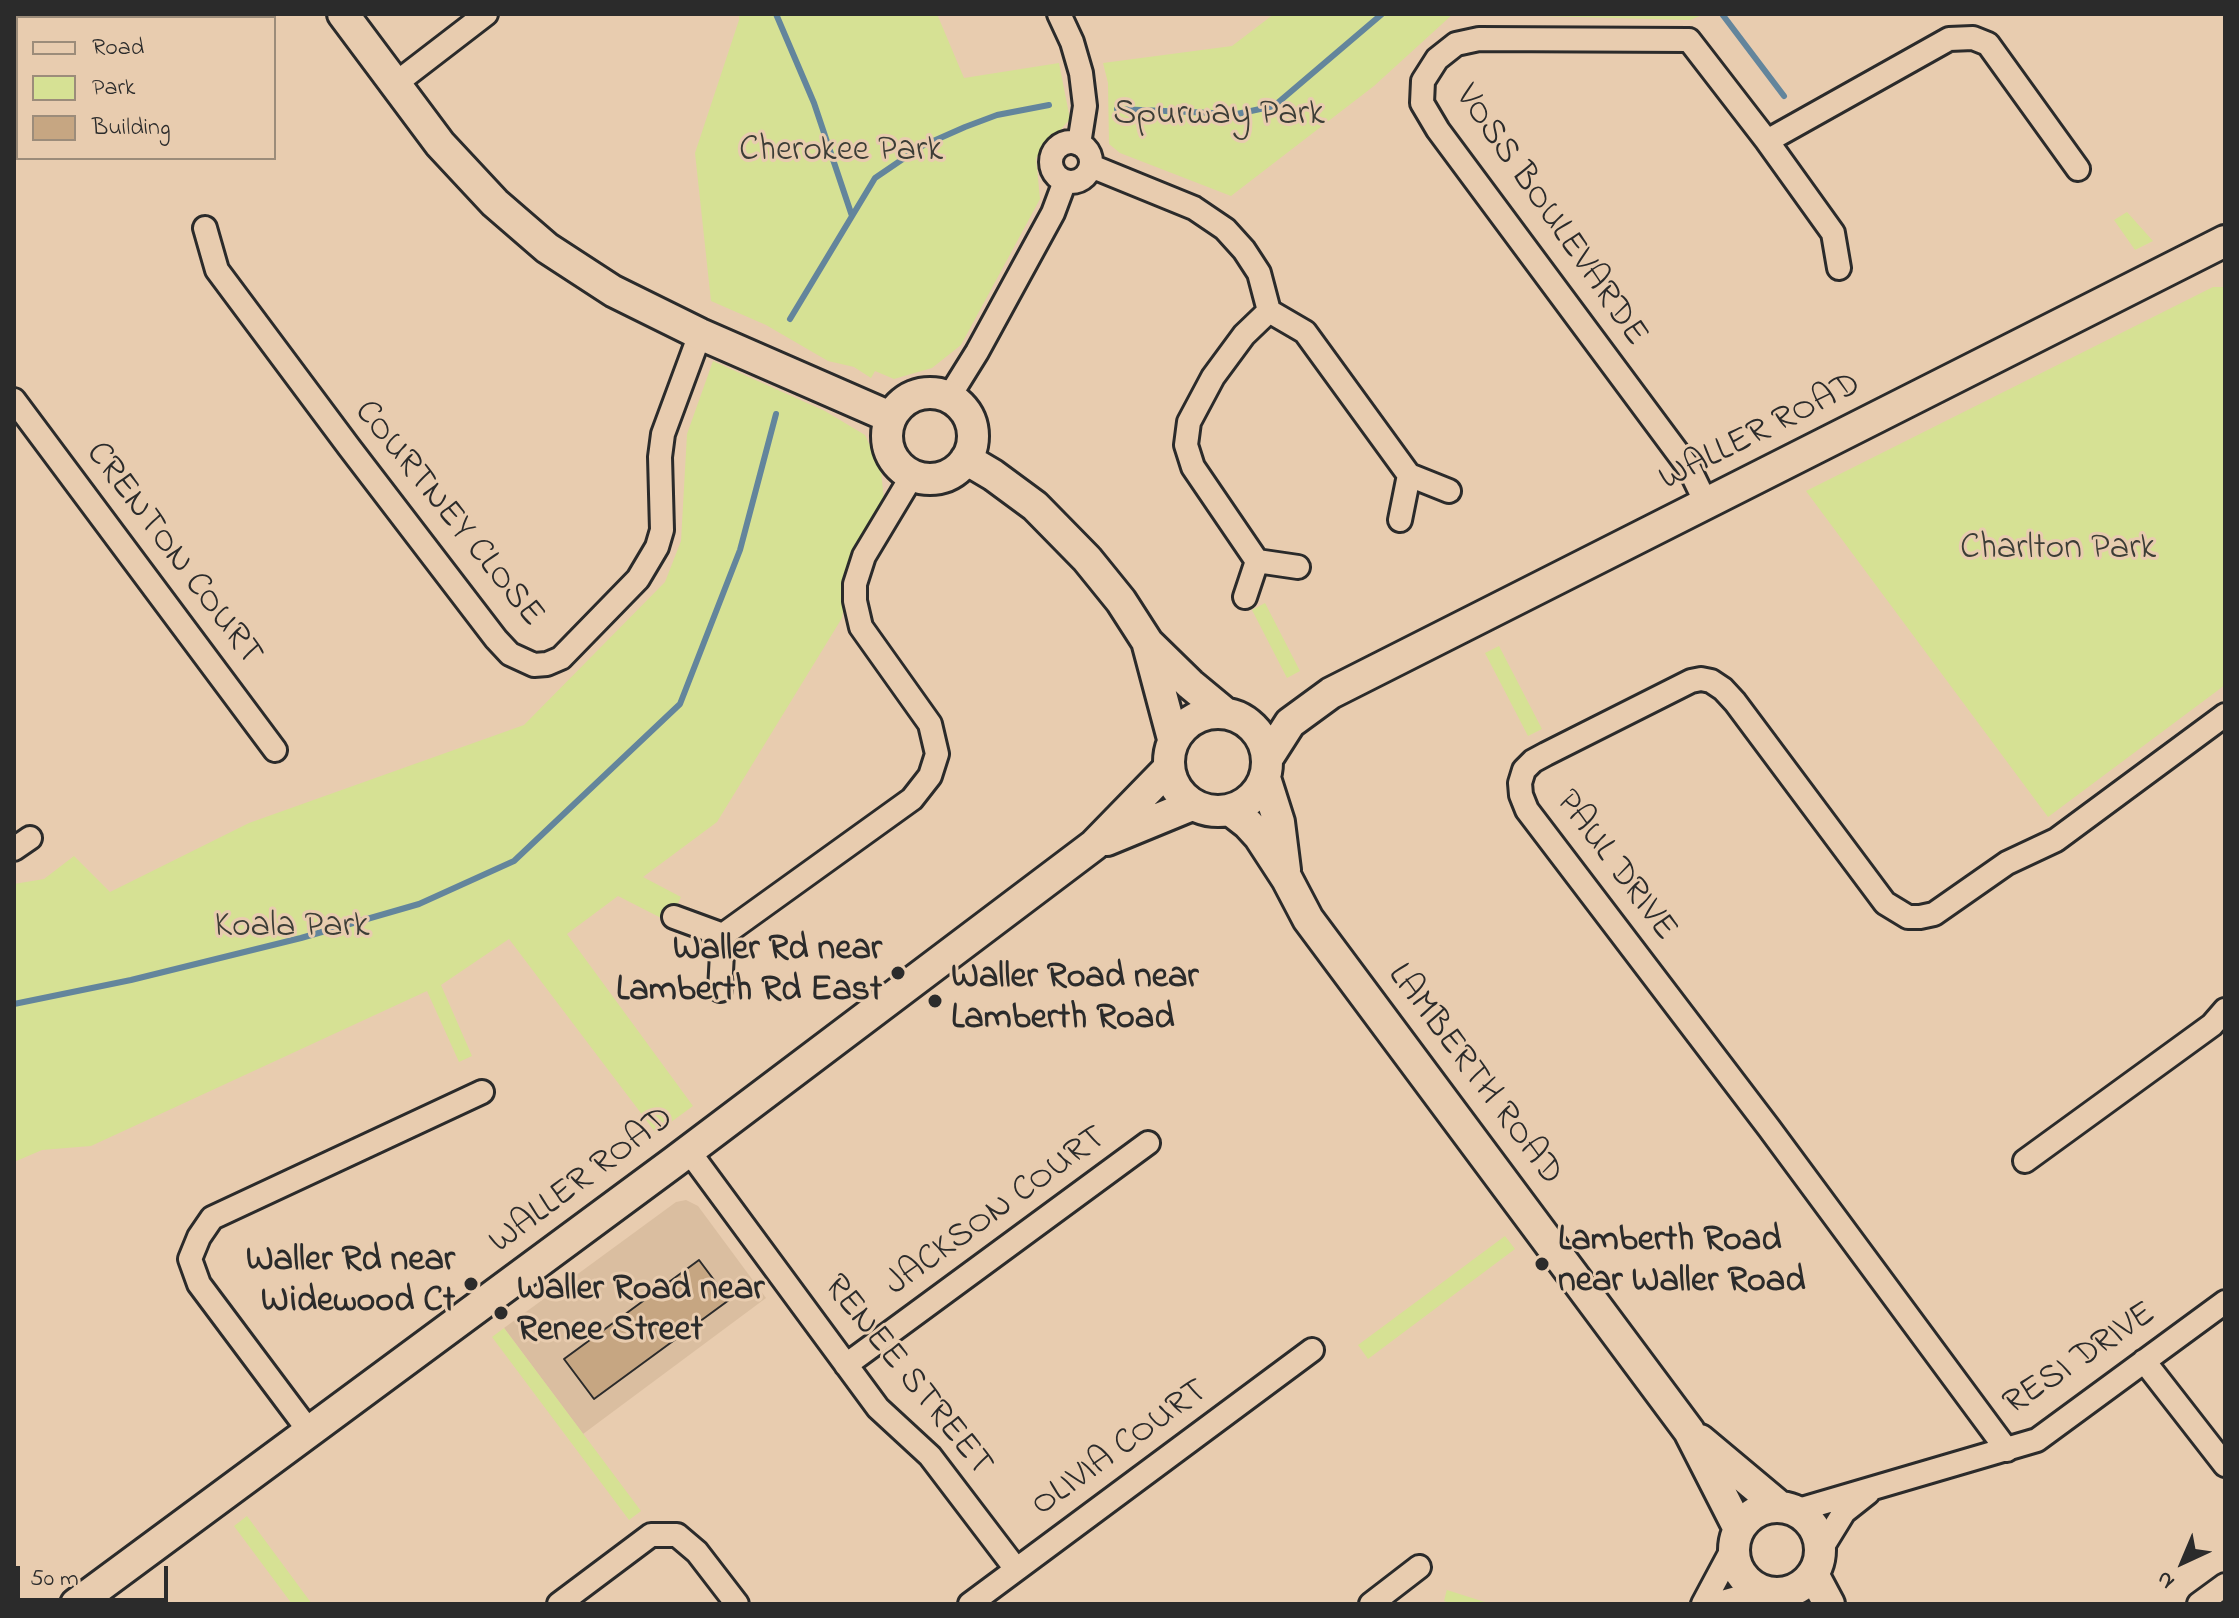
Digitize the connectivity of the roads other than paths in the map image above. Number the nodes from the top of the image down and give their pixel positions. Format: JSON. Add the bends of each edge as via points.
{"nodes":[{"id":1,"x":343,"y":14,"type":"edge"},
{"id":2,"x":486,"y":14,"type":"edge"},
{"id":3,"x":1059,"y":14,"type":"edge"},
{"id":4,"x":395,"y":84,"type":"junction"},
{"id":5,"x":1767,"y":141,"type":"junction"},
{"id":6,"x":1079,"y":144,"type":"junction"},
{"id":7,"x":1091,"y":166,"type":"junction"},
{"id":8,"x":2078,"y":169,"type":"dead end"},
{"id":9,"x":1065,"y":181,"type":"junction"},
{"id":10,"x":205,"y":228,"type":"dead end"},
{"id":11,"x":2225,"y":241,"type":"edge"},
{"id":12,"x":1839,"y":268,"type":"dead end"},
{"id":13,"x":1269,"y":311,"type":"junction"},
{"id":14,"x":700,"y":334,"type":"junction"},
{"id":15,"x":949,"y":397,"type":"junction"},
{"id":16,"x":14,"y":400,"type":"edge"},
{"id":17,"x":890,"y":417,"type":"junction"},
{"id":18,"x":966,"y":459,"type":"junction"},
{"id":19,"x":1409,"y":475,"type":"junction"},
{"id":20,"x":912,"y":476,"type":"junction"},
{"id":21,"x":1449,"y":491,"type":"dead end"},
{"id":22,"x":1707,"y":505,"type":"junction"},
{"id":23,"x":1400,"y":520,"type":"dead end"},
{"id":24,"x":1257,"y":561,"type":"junction"},
{"id":25,"x":1298,"y":567,"type":"dead end"},
{"id":26,"x":1245,"y":597,"type":"dead end"},
{"id":27,"x":1148,"y":643,"type":"junction"},
{"id":28,"x":1331,"y":693,"type":"junction"},
{"id":29,"x":1234,"y":716,"type":"junction"},
{"id":30,"x":2224,"y":717,"type":"edge"},
{"id":31,"x":275,"y":750,"type":"dead end"},
{"id":32,"x":1170,"y":754,"type":"junction"},
{"id":33,"x":1266,"y":769,"type":"junction"},
{"id":34,"x":1192,"y":805,"type":"junction"},
{"id":35,"x":1230,"y":810,"type":"junction"},
{"id":36,"x":1094,"y":845,"type":"junction"},
{"id":37,"x":1287,"y":879,"type":"junction"},
{"id":38,"x":674,"y":917,"type":"dead end"},
{"id":39,"x":723,"y":935,"type":"junction"},
{"id":40,"x":720,"y":990,"type":"dead end"},
{"id":41,"x":2225,"y":1010,"type":"edge"},
{"id":42,"x":482,"y":1092,"type":"dead end"},
{"id":43,"x":1148,"y":1143,"type":"dead end"},
{"id":44,"x":688,"y":1150,"type":"junction"},
{"id":45,"x":2025,"y":1161,"type":"dead end"},
{"id":46,"x":2225,"y":1302,"type":"edge"},
{"id":47,"x":1312,"y":1350,"type":"dead end"},
{"id":48,"x":2144,"y":1361,"type":"junction"},
{"id":49,"x":846,"y":1365,"type":"junction"},
{"id":50,"x":309,"y":1431,"type":"junction"},
{"id":51,"x":1689,"y":1431,"type":"junction"},
{"id":52,"x":2007,"y":1450,"type":"junction"},
{"id":53,"x":2225,"y":1465,"type":"edge"},
{"id":54,"x":1875,"y":1487,"type":"junction"},
{"id":55,"x":1787,"y":1509,"type":"junction"},
{"id":56,"x":1736,"y":1537,"type":"junction"},
{"id":57,"x":1817,"y":1562,"type":"junction"},
{"id":58,"x":1419,"y":1567,"type":"dead end"},
{"id":59,"x":1016,"y":1569,"type":"junction"},
{"id":60,"x":2225,"y":1585,"type":"edge"},
{"id":61,"x":1778,"y":1596,"type":"edge"},
{"id":62,"x":76,"y":1604,"type":"edge"},
{"id":63,"x":559,"y":1604,"type":"edge"},
{"id":64,"x":737,"y":1604,"type":"edge"},
{"id":65,"x":970,"y":1604,"type":"edge"},
{"id":66,"x":1371,"y":1604,"type":"edge"},
{"id":67,"x":1703,"y":1604,"type":"edge"},
{"id":68,"x":1715,"y":1604,"type":"edge"},
{"id":69,"x":1829,"y":1604,"type":"edge"},
{"id":70,"x":2199,"y":1604,"type":"edge"}],
"edges":[{"from":1,"to":4,"type":"street"},
{"from":2,"to":4,"type":"street"},
{"from":3,"to":6,"type":"street","via":[[1081,73],[1085,106]]},
{"from":4,"to":14,"type":"street","via":[[440,144],[547,248],[613,291]]},
{"from":5,"to":8,"type":"street","via":[[1949,39],[1973,38],[1988,44]]},
{"from":5,"to":12,"type":"street","via":[[1833,233]]},
{"from":5,"to":22,"type":"street","name":"VOSS BOULEVARDE","via":[[1689,40],[1479,39],[1456,44],[1437,59],[1423,81],[1422,103],[1438,130],[1689,468]]},
{"from":6,"to":7,"type":"street"},
{"from":6,"to":9,"type":"street","via":[[1064,144],[1053,155],[1054,171]]},
{"from":7,"to":9,"type":"street","via":[[1081,179]]},
{"from":7,"to":13,"type":"street","via":[[1194,208],[1225,229],[1259,273]]},
{"from":9,"to":15,"type":"street","via":[[1053,213]]},
{"from":10,"to":14,"type":"street","name":"COURTNEY CLOSE","via":[[217,270],[349,447],[496,639],[510,654],[534,665],[561,658],[638,579],[657,547],[662,530],[663,434]]},
{"from":11,"to":22,"type":"street","name":"WALLER ROAD"},
{"from":13,"to":19,"type":"street","via":[[1305,332]]},
{"from":13,"to":24,"type":"street","via":[[1213,377],[1189,422],[1186,445],[1193,467]]},
{"from":14,"to":17,"type":"street"},
{"from":15,"to":17,"type":"street","via":[[936,392],[909,397]]},
{"from":15,"to":18,"type":"street","via":[[961,406],[973,431]]},
{"from":16,"to":31,"type":"street","name":"CRENTON COURT"},
{"from":17,"to":20,"type":"street","via":[[887,444],[900,468]]},
{"from":18,"to":20,"type":"street","via":[[942,478]]},
{"from":18,"to":27,"type":"street","via":[[1035,506],[1087,559]]},
{"from":19,"to":21,"type":"street"},
{"from":19,"to":23,"type":"street"},
{"from":20,"to":39,"type":"street","via":[[864,556],[855,601],[861,627],[930,724],[937,754],[930,776],[912,799]]},
{"from":22,"to":28,"type":"street","name":"WALLER ROAD"},
{"from":24,"to":25,"type":"street"},
{"from":24,"to":26,"type":"street"},
{"from":27,"to":29,"type":"street","via":[[1190,684]]},
{"from":27,"to":32,"type":"street"},
{"from":28,"to":29,"type":"street","name":"WALLER ROAD"},
{"from":28,"to":33,"type":"street","name":"WALLER ROAD","via":[[1290,723]]},
{"from":29,"to":32,"type":"street","via":[[1209,713],[1194,718],[1182,727]]},
{"from":29,"to":33,"type":"street","via":[[1256,729],[1264,743]]},
{"from":30,"to":52,"type":"street","name":"PAUL DRIVE","via":[[2056,840],[2007,863],[1934,914],[1920,917],[1908,917],[1885,903],[1735,702],[1711,681],[1691,681],[1546,754],[1524,770],[1520,783],[1527,810]]},
{"from":32,"to":34,"type":"street","via":[[1176,789]]},
{"from":32,"to":36,"type":"street","name":"WALLER ROAD"},
{"from":33,"to":35,"type":"street","via":[[1257,793]]},
{"from":33,"to":37,"type":"street","name":"LAMBERTH ROAD"},
{"from":34,"to":35,"type":"street"},
{"from":34,"to":36,"type":"street","name":"WALLER ROAD"},
{"from":35,"to":37,"type":"street","name":"LAMBERTH ROAD","via":[[1259,836]]},
{"from":36,"to":44,"type":"street","name":"WALLER ROAD"},
{"from":37,"to":51,"type":"street","name":"LAMBERTH ROAD","via":[[1308,919]]},
{"from":38,"to":39,"type":"street"},
{"from":39,"to":40,"type":"street"},
{"from":41,"to":45,"type":"street","via":[[2212,1025]]},
{"from":42,"to":50,"type":"street","via":[[212,1218],[199,1237],[190,1259],[199,1284]]},
{"from":43,"to":49,"type":"street","name":"JACKSON COURT"},
{"from":44,"to":49,"type":"street","name":"RENEE STREET"},
{"from":44,"to":50,"type":"street","name":"WALLER ROAD"},
{"from":46,"to":48,"type":"street","name":"RESI DRIVE"},
{"from":47,"to":59,"type":"street","name":"OLIVIA COURT"},
{"from":48,"to":52,"type":"street","name":"RESI DRIVE","via":[[2037,1440]]},
{"from":48,"to":53,"type":"street"},
{"from":49,"to":59,"type":"street","name":"RENEE STREET","via":[[878,1408],[930,1456]]},
{"from":50,"to":62,"type":"street","name":"WALLER ROAD"},
{"from":51,"to":55,"type":"street","name":"LAMBERTH ROAD"},
{"from":51,"to":56,"type":"street","name":"LAMBERTH ROAD"},
{"from":52,"to":54,"type":"street","name":"RESI DRIVE"},
{"from":54,"to":55,"type":"street","name":"RESI DRIVE"},
{"from":54,"to":57,"type":"street","name":"RESI DRIVE","via":[[1844,1512]]},
{"from":55,"to":56,"type":"street","via":[[1756,1512]]},
{"from":55,"to":57,"type":"street","name":"LAMBERTH ROAD","via":[[1814,1527]]},
{"from":56,"to":61,"type":"street","name":"LAMBERTH ROAD","via":[[1734,1560],[1740,1573],[1749,1584]]},
{"from":56,"to":67,"type":"street"},
{"from":57,"to":61,"type":"street","via":[[1805,1584]]},
{"from":57,"to":69,"type":"street","name":"LAMBERTH ROAD"},
{"from":58,"to":66,"type":"street"},
{"from":59,"to":65,"type":"street","name":"OLIVIA COURT"},
{"from":60,"to":70,"type":"street"},
{"from":61,"to":68,"type":"street"},
{"from":63,"to":64,"type":"street","via":[[651,1535],[677,1535]]}]}
